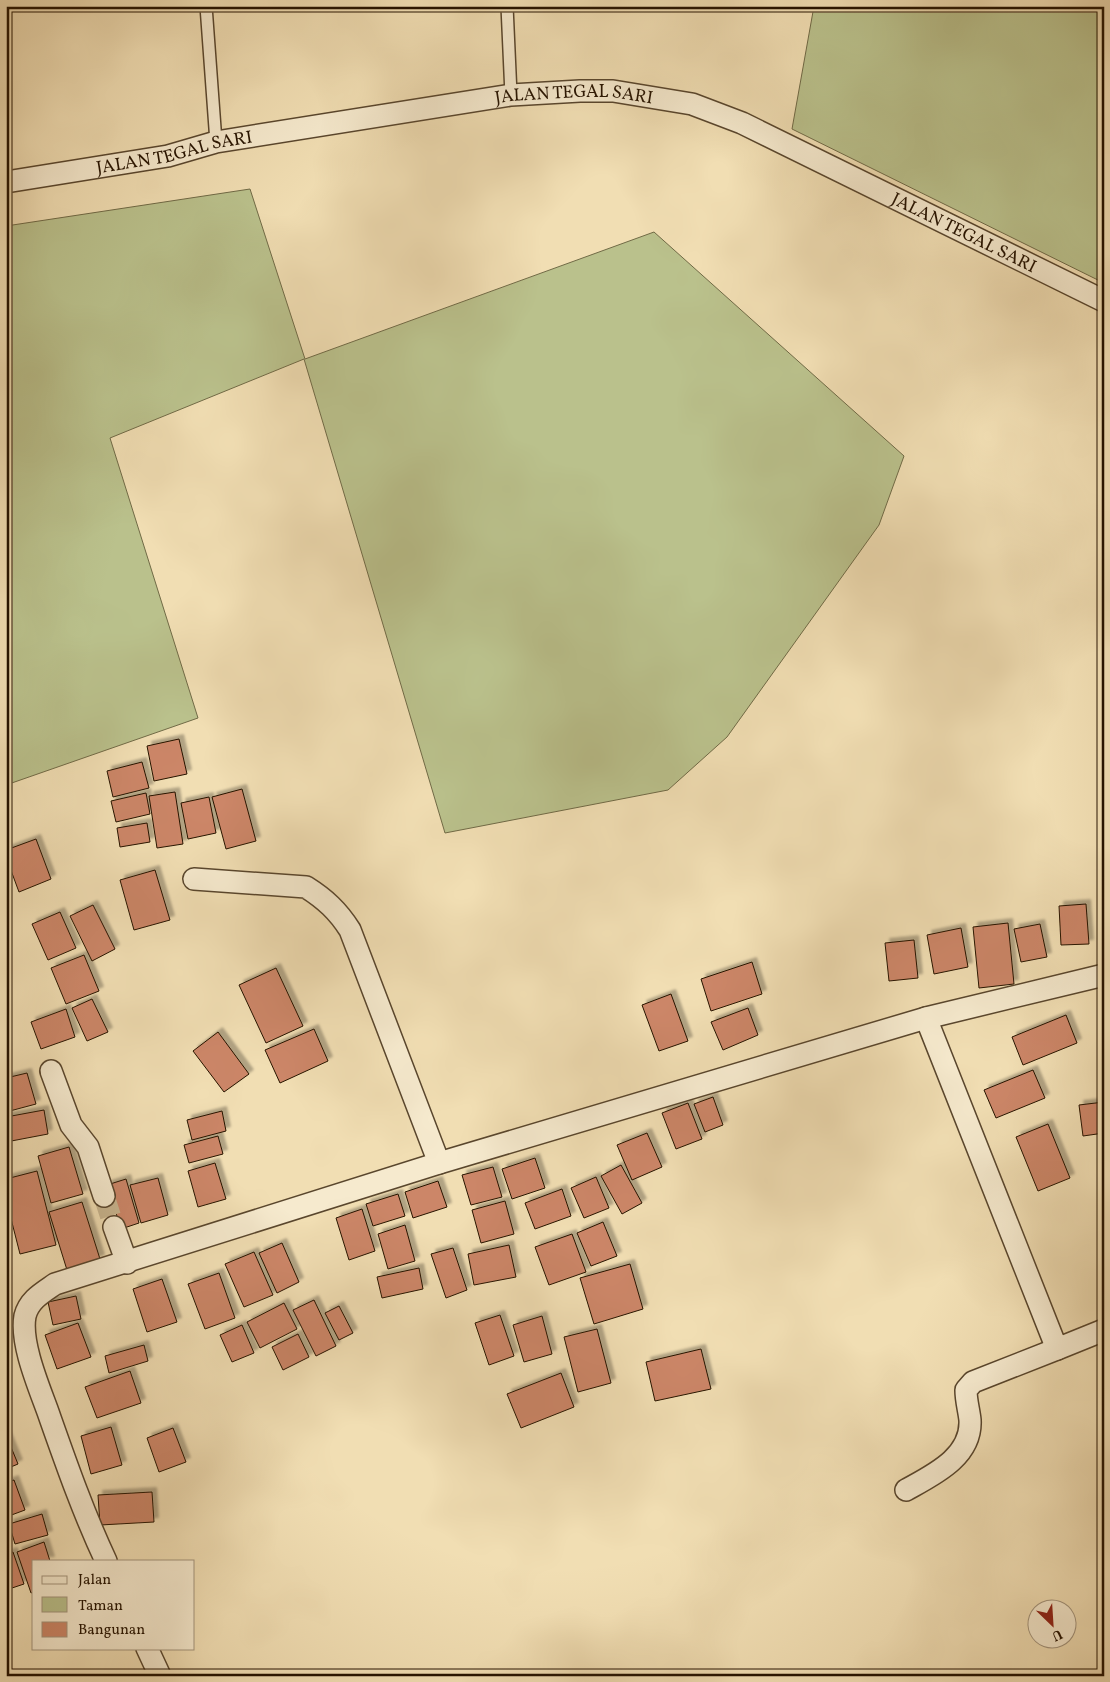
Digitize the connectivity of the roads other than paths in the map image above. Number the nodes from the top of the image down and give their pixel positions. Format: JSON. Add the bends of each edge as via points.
{"nodes":[{"id":1,"x":206,"y":6,"type":"edge"},
{"id":2,"x":508,"y":6,"type":"edge"},
{"id":3,"x":511,"y":95,"type":"junction"},
{"id":4,"x":216,"y":142,"type":"junction"},
{"id":5,"x":6,"y":182,"type":"edge"},
{"id":6,"x":1104,"y":301,"type":"edge"},
{"id":7,"x":194,"y":879,"type":"dead end"},
{"id":8,"x":1104,"y":975,"type":"edge"},
{"id":9,"x":926,"y":1018,"type":"junction"},
{"id":10,"x":51,"y":1071,"type":"dead end"},
{"id":11,"x":439,"y":1163,"type":"junction"},
{"id":12,"x":104,"y":1196,"type":"tunnel mouth"},
{"id":13,"x":114,"y":1227,"type":"tunnel mouth"},
{"id":14,"x":127,"y":1263,"type":"junction"},
{"id":15,"x":1104,"y":1330,"type":"edge"},
{"id":16,"x":1057,"y":1349,"type":"junction"},
{"id":17,"x":906,"y":1490,"type":"dead end"},
{"id":18,"x":106,"y":1560,"type":"edge"},
{"id":19,"x":148,"y":1650,"type":"edge"},
{"id":20,"x":160,"y":1676,"type":"edge"}],
"edges":[{"from":1,"to":4,"type":"lane"},
{"from":2,"to":3,"type":"lane"},
{"from":3,"to":4,"type":"street","name":"JALAN TEGAL SARI"},
{"from":3,"to":6,"type":"street","name":"JALAN TEGAL SARI","via":[[614,91],[692,104],[742,123]]},
{"from":4,"to":5,"type":"street","name":"JALAN TEGAL SARI","via":[[168,156]]},
{"from":7,"to":11,"type":"street","via":[[306,887],[339,913],[350,930]]},
{"from":8,"to":9,"type":"street"},
{"from":9,"to":11,"type":"street"},
{"from":9,"to":16,"type":"street"},
{"from":10,"to":12,"type":"street","via":[[71,1125],[88,1147]]},
{"from":11,"to":14,"type":"street"},
{"from":13,"to":14,"type":"street"},
{"from":14,"to":18,"type":"street","via":[[56,1284],[33,1299],[25,1317],[26,1339],[38,1384],[82,1508]]},
{"from":15,"to":16,"type":"street"},
{"from":16,"to":17,"type":"street","via":[[973,1382],[966,1390],[970,1421],[967,1440],[958,1456],[937,1473]]},
{"from":19,"to":20,"type":"street"}]}
